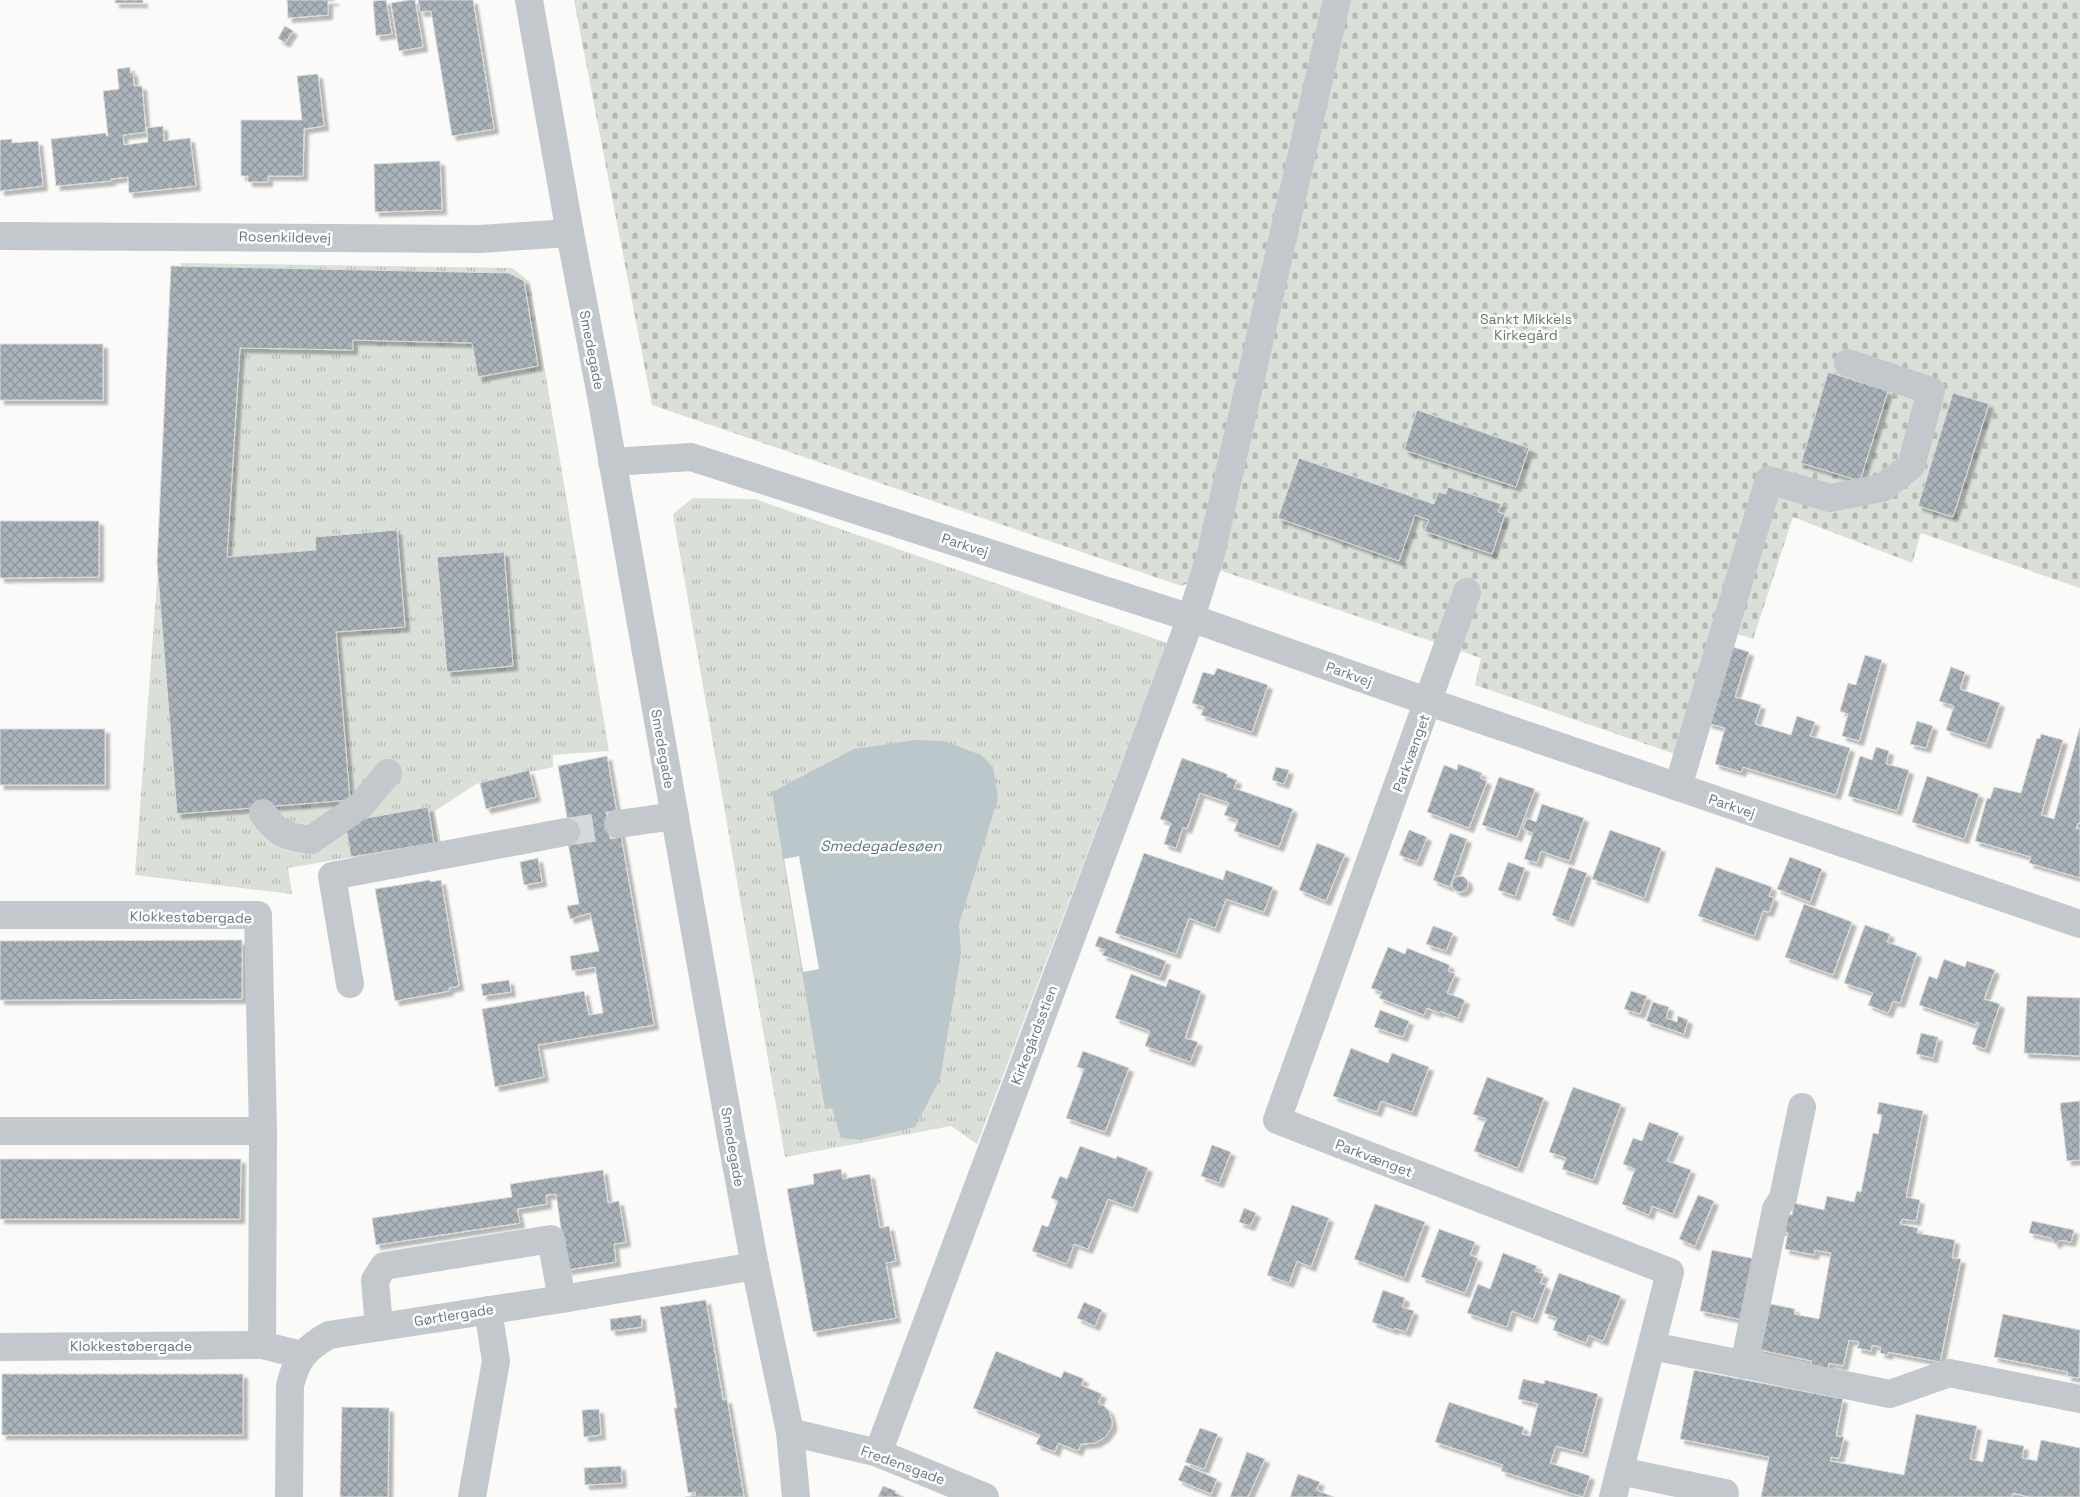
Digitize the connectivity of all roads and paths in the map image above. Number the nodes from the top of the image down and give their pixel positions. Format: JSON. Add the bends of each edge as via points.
{"nodes":[{"id":1,"x":529,"y":0,"type":"edge"},
{"id":2,"x":1337,"y":0,"type":"edge"},
{"id":3,"x":570,"y":232,"type":"junction"},
{"id":4,"x":0,"y":236,"type":"edge"},
{"id":5,"x":1848,"y":363,"type":"dead end"},
{"id":6,"x":612,"y":462,"type":"junction"},
{"id":7,"x":1468,"y":592,"type":"dead end"},
{"id":8,"x":1191,"y":618,"type":"junction"},
{"id":9,"x":1429,"y":702,"type":"junction"},
{"id":10,"x":388,"y":773,"type":"dead end"},
{"id":11,"x":1678,"y":787,"type":"junction"},
{"id":12,"x":263,"y":813,"type":"dead end"},
{"id":13,"x":675,"y":816,"type":"junction"},
{"id":14,"x":618,"y":824,"type":"tunnel mouth"},
{"id":15,"x":566,"y":832,"type":"tunnel mouth"},
{"id":16,"x":0,"y":915,"type":"edge"},
{"id":17,"x":2080,"y":924,"type":"edge"},
{"id":18,"x":350,"y":984,"type":"dead end"},
{"id":19,"x":1802,"y":1107,"type":"dead end"},
{"id":20,"x":0,"y":1131,"type":"edge"},
{"id":21,"x":263,"y":1131,"type":"junction"},
{"id":22,"x":755,"y":1266,"type":"junction"},
{"id":23,"x":562,"y":1299,"type":"junction"},
{"id":24,"x":488,"y":1310,"type":"junction"},
{"id":25,"x":379,"y":1327,"type":"junction"},
{"id":26,"x":262,"y":1345,"type":"junction"},
{"id":27,"x":1652,"y":1346,"type":"junction"},
{"id":28,"x":0,"y":1347,"type":"edge"},
{"id":29,"x":302,"y":1355,"type":"junction"},
{"id":30,"x":1744,"y":1365,"type":"junction"},
{"id":31,"x":2080,"y":1399,"type":"edge"},
{"id":32,"x":790,"y":1432,"type":"junction"},
{"id":33,"x":878,"y":1453,"type":"junction"},
{"id":34,"x":1620,"y":1471,"type":"junction"},
{"id":35,"x":289,"y":1497,"type":"edge"},
{"id":36,"x":472,"y":1497,"type":"edge"},
{"id":37,"x":796,"y":1497,"type":"edge"},
{"id":38,"x":986,"y":1497,"type":"edge"},
{"id":39,"x":1614,"y":1497,"type":"edge"},
{"id":40,"x":1724,"y":1497,"type":"edge"}],
"edges":[{"from":1,"to":3,"type":"street","name":"Smedegade"},
{"from":2,"to":8,"type":"street","name":"Kirkegårdsstien","via":[[1211,553]]},
{"from":3,"to":4,"type":"street","name":"Rosenkildevej","via":[[479,239]]},
{"from":3,"to":6,"type":"street","name":"Smedegade"},
{"from":5,"to":11,"type":"street","via":[[1931,391],[1911,466],[1882,488],[1830,498],[1769,480]]},
{"from":6,"to":8,"type":"street","name":"Parkvej","via":[[690,457]]},
{"from":6,"to":13,"type":"street","name":"Smedegade"},
{"from":7,"to":9,"type":"street"},
{"from":8,"to":9,"type":"street","name":"Parkvej"},
{"from":8,"to":33,"type":"street","name":"Kirkegårdsstien"},
{"from":9,"to":11,"type":"street","name":"Parkvej"},
{"from":9,"to":27,"type":"street","name":"Parkvænget","via":[[1277,1120],[1670,1272]]},
{"from":10,"to":12,"type":"street","via":[[361,805],[312,840],[290,837],[271,826]]},
{"from":11,"to":17,"type":"street","name":"Parkvej"},
{"from":13,"to":14,"type":"street"},
{"from":13,"to":22,"type":"street","name":"Smedegade"},
{"from":15,"to":18,"type":"street","via":[[332,876]]},
{"from":16,"to":21,"type":"street","name":"Klokkestøbergade","via":[[258,915]]},
{"from":19,"to":30,"type":"street","via":[[1783,1198],[1776,1209]]},
{"from":20,"to":21,"type":"street"},
{"from":21,"to":26,"type":"street","name":"Klokkestøbergade"},
{"from":22,"to":23,"type":"street","name":"Gørtlergade"},
{"from":22,"to":32,"type":"street","name":"Smedegade"},
{"from":23,"to":24,"type":"street","name":"Gørtlergade"},
{"from":23,"to":25,"type":"street","via":[[551,1239],[541,1240],[384,1266],[375,1280]]},
{"from":24,"to":25,"type":"street","name":"Gørtlergade"},
{"from":24,"to":36,"type":"street","via":[[496,1361]]},
{"from":25,"to":29,"type":"street","name":"Gørtlergade","via":[[329,1334]]},
{"from":26,"to":28,"type":"street","name":"Klokkestøbergade"},
{"from":26,"to":29,"type":"street","name":"Klokkestøbergade"},
{"from":27,"to":30,"type":"street"},
{"from":27,"to":34,"type":"street","name":"Parkvænget"},
{"from":29,"to":35,"type":"street","name":"Gørtlergade","via":[[290,1386]]},
{"from":30,"to":31,"type":"street","via":[[1890,1394],[1949,1373]]},
{"from":32,"to":33,"type":"street","name":"Fredensgade"},
{"from":32,"to":37,"type":"street","name":"Smedegade"},
{"from":33,"to":38,"type":"street","name":"Fredensgade"},
{"from":34,"to":39,"type":"street","name":"Parkvænget"},
{"from":34,"to":40,"type":"street","via":[[1725,1493]]}]}
